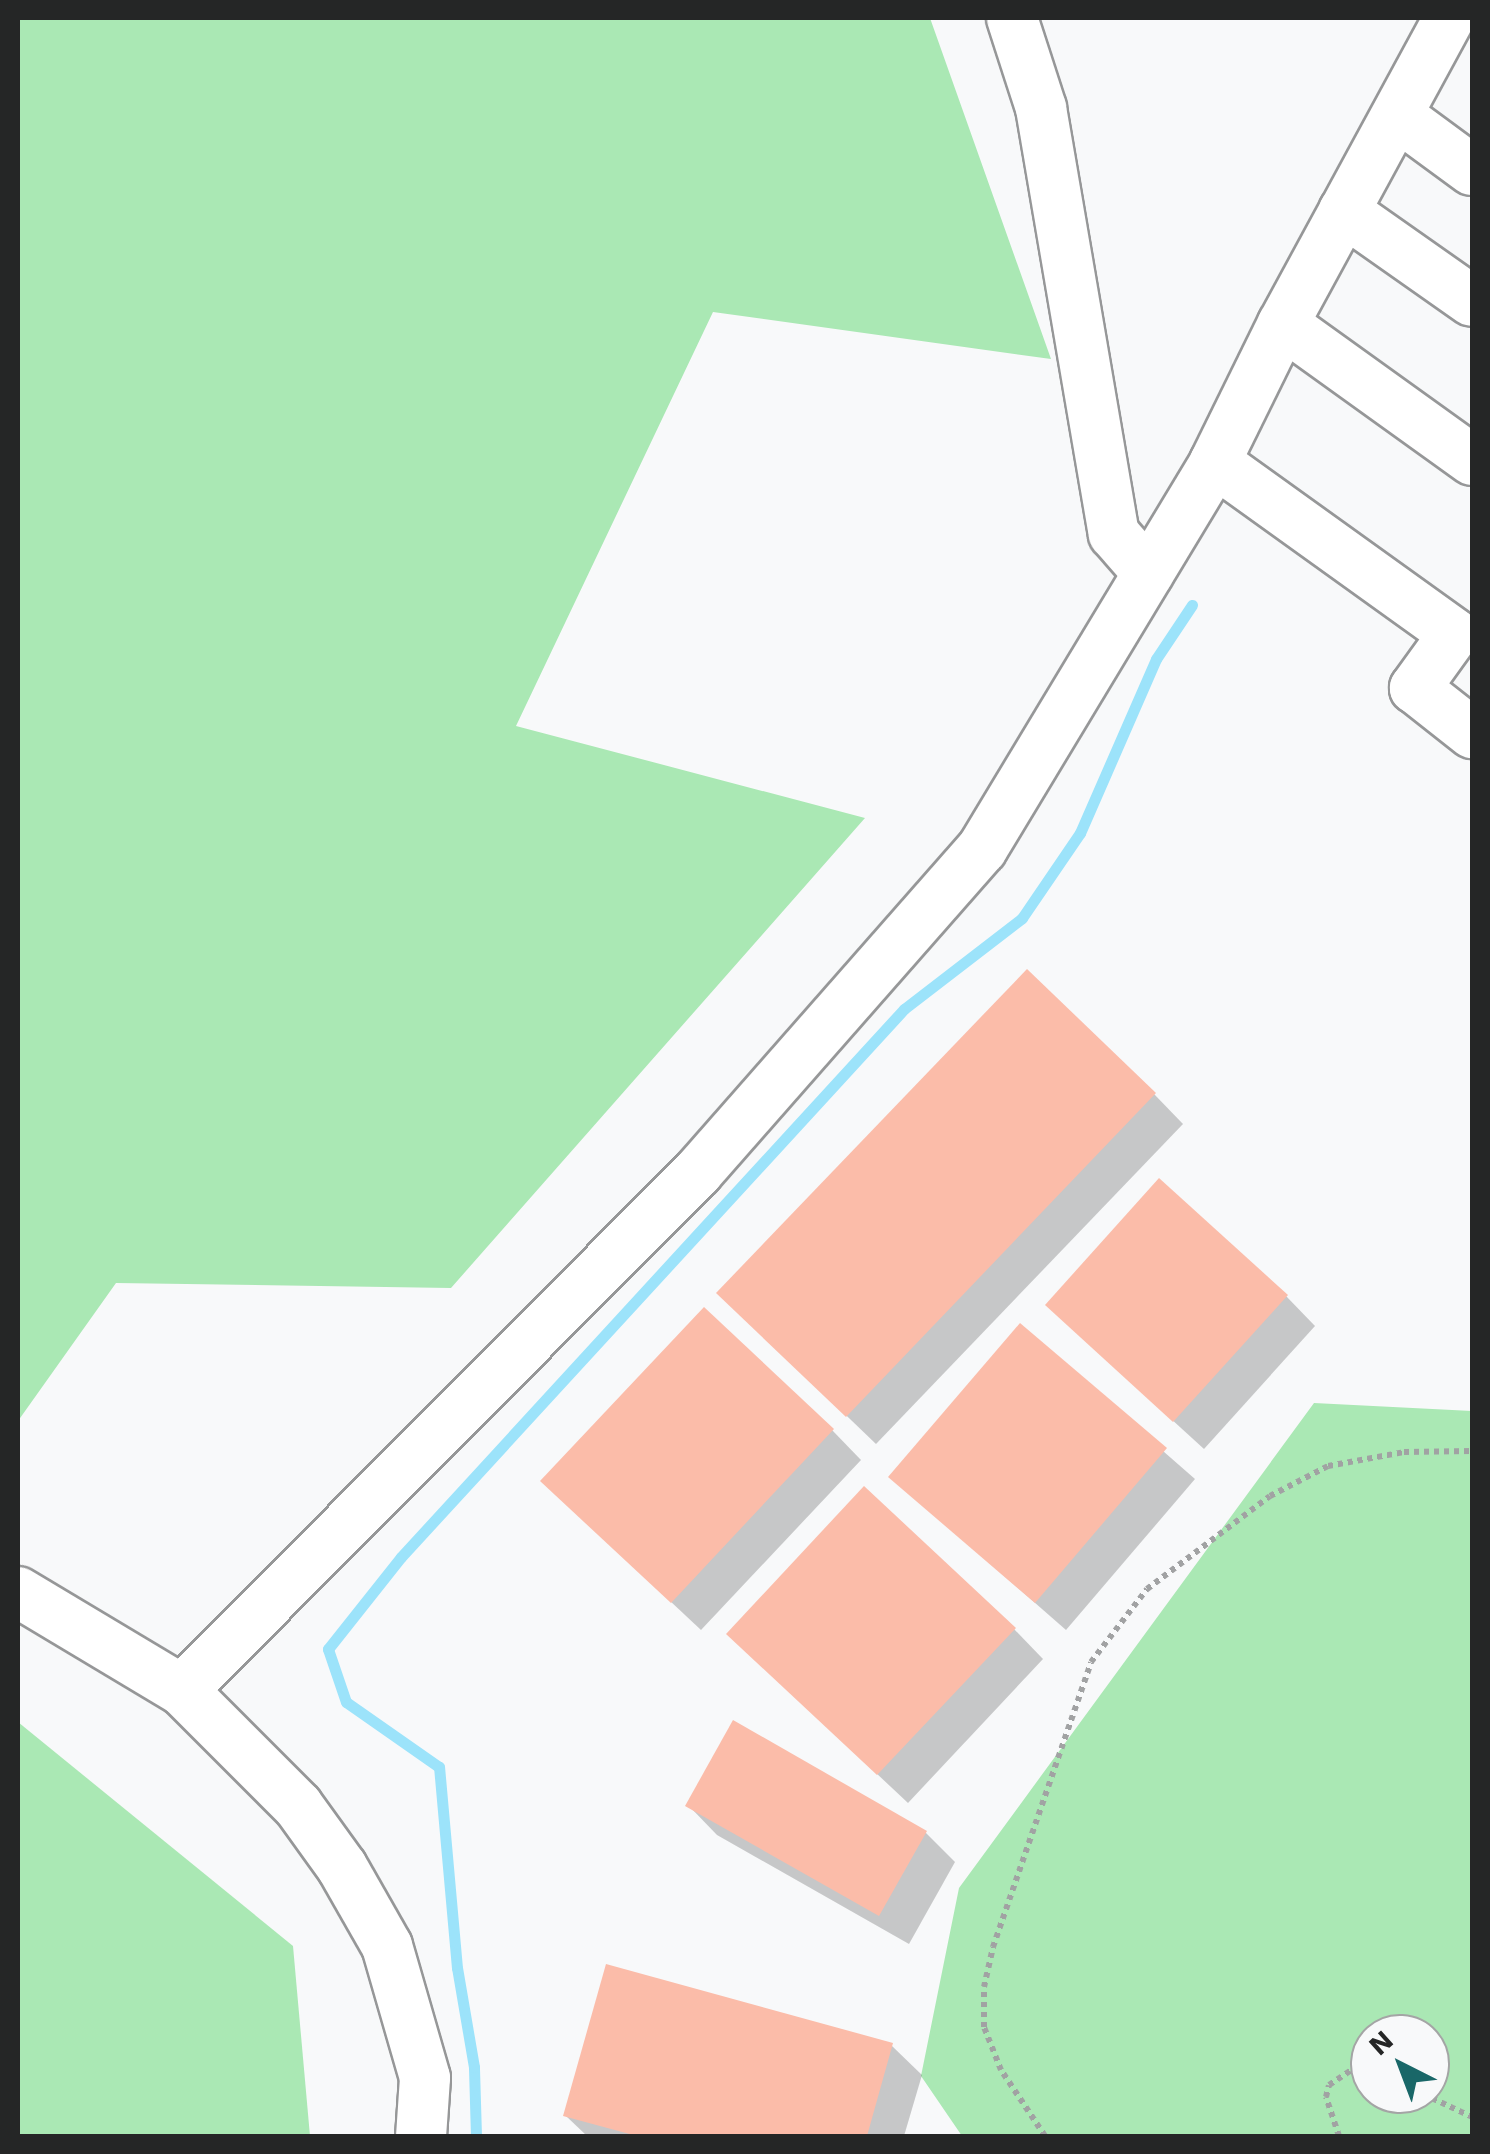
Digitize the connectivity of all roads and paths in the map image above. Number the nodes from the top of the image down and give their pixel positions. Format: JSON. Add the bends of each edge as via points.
{"nodes":[{"id":1,"x":1012,"y":18,"type":"edge"},
{"id":2,"x":1449,"y":18,"type":"edge"},
{"id":3,"x":1397,"y":115,"type":"junction"},
{"id":4,"x":1472,"y":170,"type":"edge"},
{"id":5,"x":1344,"y":211,"type":"junction"},
{"id":6,"x":1472,"y":301,"type":"edge"},
{"id":7,"x":1284,"y":324,"type":"junction"},
{"id":8,"x":1472,"y":460,"type":"edge"},
{"id":9,"x":1215,"y":462,"type":"junction"},
{"id":10,"x":1148,"y":574,"type":"junction"},
{"id":11,"x":1472,"y":733,"type":"edge"},
{"id":12,"x":1472,"y":1451,"type":"edge"},
{"id":13,"x":18,"y":1592,"type":"edge"},
{"id":14,"x":182,"y":1690,"type":"junction"},
{"id":15,"x":1350,"y":2071,"type":"edge"},
{"id":16,"x":421,"y":2136,"type":"edge"},
{"id":17,"x":1045,"y":2136,"type":"edge"},
{"id":18,"x":1338,"y":2136,"type":"edge"}],
"edges":[{"from":1,"to":10,"type":"street","via":[[1040,108],[1114,534]]},
{"from":2,"to":3,"type":"street"},
{"from":3,"to":4,"type":"street"},
{"from":3,"to":5,"type":"street"},
{"from":5,"to":6,"type":"street"},
{"from":5,"to":7,"type":"street"},
{"from":7,"to":8,"type":"street"},
{"from":7,"to":9,"type":"street"},
{"from":9,"to":10,"type":"street"},
{"from":9,"to":11,"type":"street","via":[[1454,634],[1415,688]]},
{"from":10,"to":14,"type":"street","via":[[982,850],[698,1172]]},
{"from":12,"to":17,"type":"path","via":[[1404,1452],[1328,1466],[1270,1496],[1147,1589],[1091,1662],[984,1987],[984,2027],[1001,2070]]},
{"from":13,"to":14,"type":"street"},
{"from":14,"to":16,"type":"street","via":[[298,1806],[386,1946],[426,2078]]},
{"from":15,"to":18,"type":"path","via":[[1329,2086],[1326,2097]]}]}
